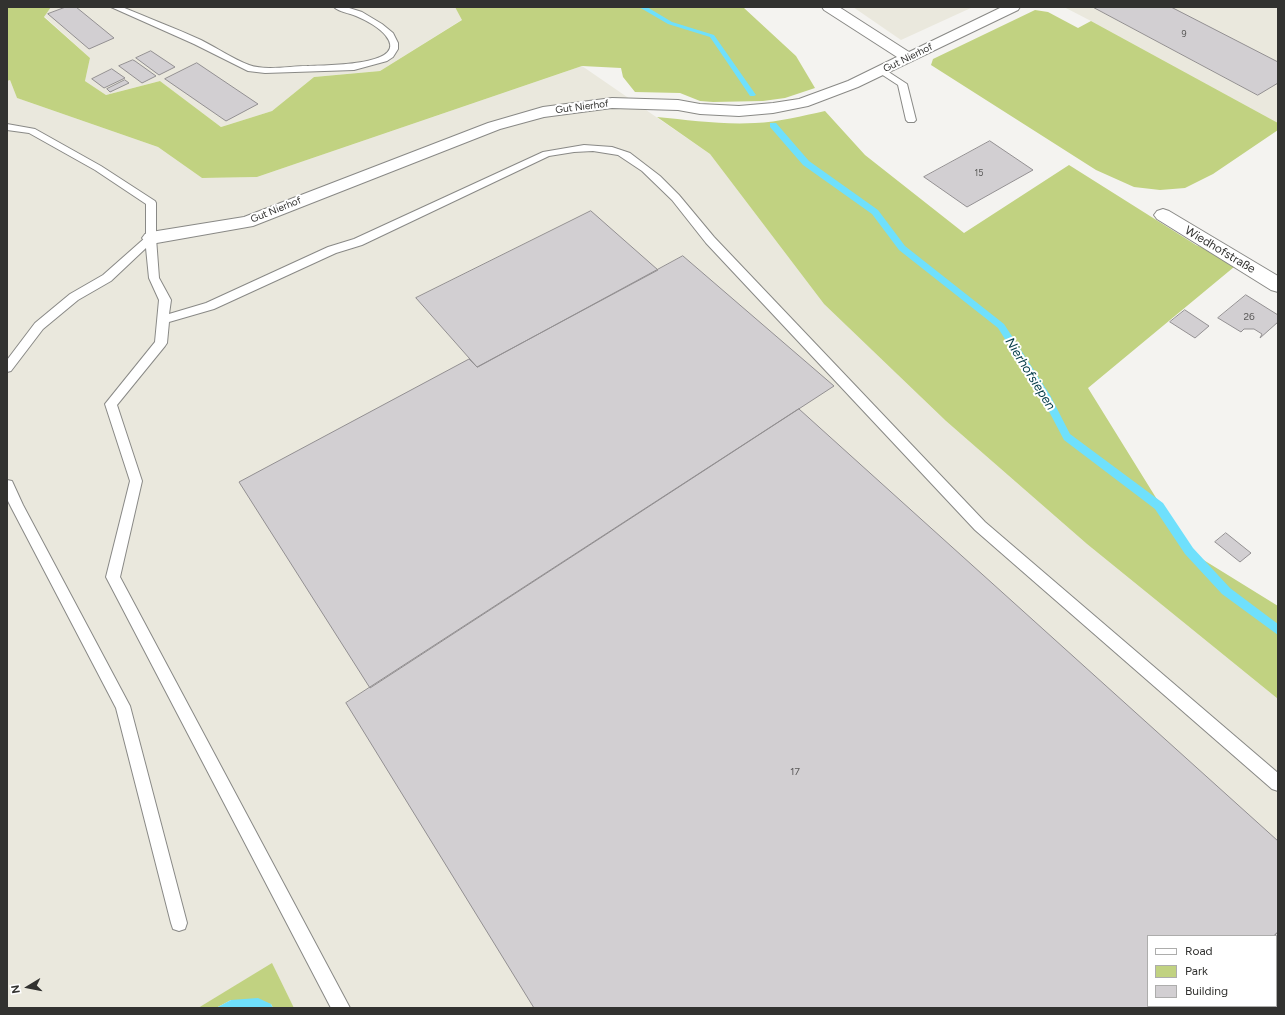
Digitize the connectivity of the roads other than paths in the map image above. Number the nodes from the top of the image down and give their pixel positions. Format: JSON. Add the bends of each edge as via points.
{"nodes":[{"id":1,"x":115,"y":7,"type":"edge"},
{"id":2,"x":338,"y":7,"type":"edge"},
{"id":3,"x":829,"y":7,"type":"edge"},
{"id":4,"x":1012,"y":7,"type":"edge"},
{"id":5,"x":907,"y":57,"type":"junction"},
{"id":6,"x":881,"y":70,"type":"junction"},
{"id":7,"x":911,"y":120,"type":"dead end"},
{"id":8,"x":7,"y":127,"type":"edge"},
{"id":9,"x":1163,"y":215,"type":"dead end"},
{"id":10,"x":151,"y":238,"type":"junction"},
{"id":11,"x":1278,"y":285,"type":"edge"},
{"id":12,"x":163,"y":320,"type":"junction"},
{"id":13,"x":7,"y":368,"type":"edge"},
{"id":14,"x":7,"y":485,"type":"edge"},
{"id":15,"x":1278,"y":783,"type":"edge"},
{"id":16,"x":179,"y":923,"type":"dead end"},
{"id":17,"x":341,"y":1008,"type":"edge"}],
"edges":[{"from":1,"to":2,"type":"lane","via":[[197,42],[248,68],[265,70],[354,66],[379,61],[390,55],[394,43],[390,35],[359,14]]},
{"from":3,"to":5,"type":"street"},
{"from":4,"to":5,"type":"street","name":"Gut Nierhof"},
{"from":5,"to":6,"type":"street","name":"Gut Nierhof"},
{"from":6,"to":7,"type":"lane","via":[[902,84]]},
{"from":6,"to":10,"type":"street","name":"Gut Nierhof","via":[[802,103],[773,108],[739,111],[700,109],[678,104],[612,103],[544,112],[494,126],[247,222]]},
{"from":8,"to":10,"type":"lane","via":[[32,131],[98,168],[151,203]]},
{"from":9,"to":11,"type":"street","name":"Wiedhofstraße"},
{"from":10,"to":12,"type":"lane","via":[[154,278],[165,300]]},
{"from":10,"to":13,"type":"lane","via":[[107,278],[74,297],[39,326]]},
{"from":12,"to":15,"type":"lane","via":[[210,306],[332,250],[358,242],[546,154],[571,149],[599,148],[621,153],[646,169],[669,190],[710,240],[980,526]]},
{"from":12,"to":17,"type":"lane","via":[[161,342],[111,404],[136,481],[113,577]]},
{"from":14,"to":16,"type":"lane","via":[[123,706]]}]}
